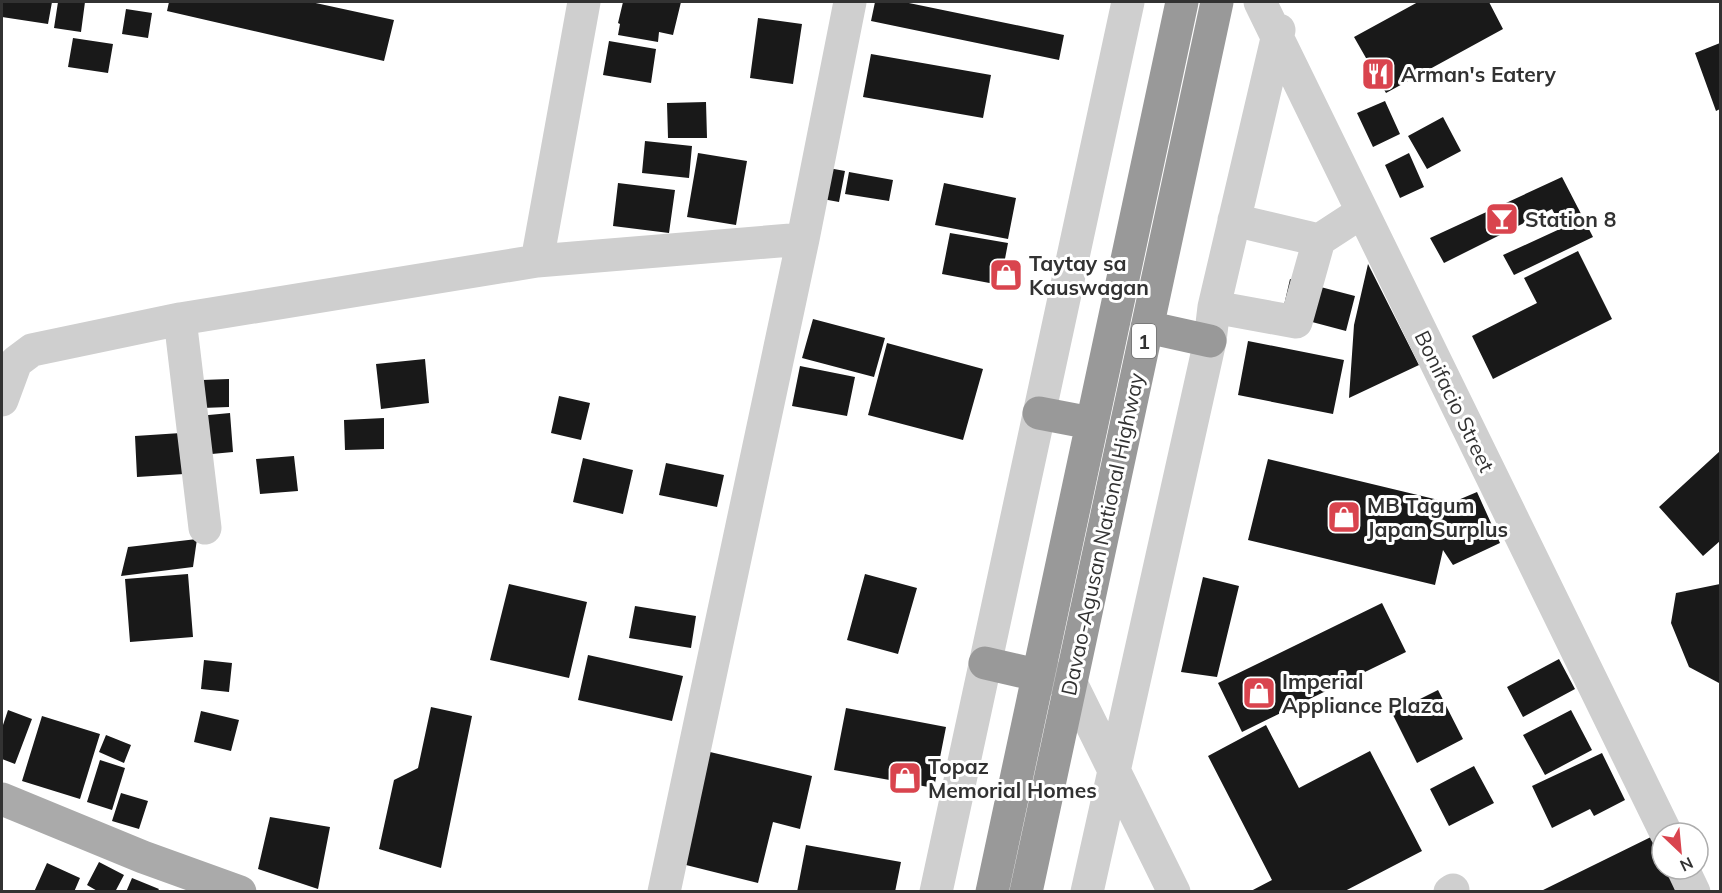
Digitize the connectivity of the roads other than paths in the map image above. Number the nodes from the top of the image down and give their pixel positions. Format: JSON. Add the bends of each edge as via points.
{"nodes":[{"id":1,"x":850,"y":2,"type":"edge"},
{"id":2,"x":1128,"y":2,"type":"edge"},
{"id":3,"x":1182,"y":2,"type":"edge"},
{"id":4,"x":1217,"y":2,"type":"edge"},
{"id":5,"x":1260,"y":2,"type":"edge"},
{"id":6,"x":1285,"y":2,"type":"edge"},
{"id":7,"x":575,"y":3,"type":"edge"},
{"id":8,"x":1277,"y":38,"type":"junction"},
{"id":9,"x":1362,"y":212,"type":"junction"},
{"id":10,"x":1234,"y":220,"type":"junction"},
{"id":11,"x":803,"y":239,"type":"junction"},
{"id":12,"x":1319,"y":240,"type":"junction"},
{"id":13,"x":537,"y":261,"type":"junction"},
{"id":14,"x":1214,"y":307,"type":"junction"},
{"id":15,"x":180,"y":319,"type":"junction"},
{"id":16,"x":1147,"y":327,"type":"junction"},
{"id":17,"x":1209,"y":341,"type":"junction"},
{"id":18,"x":2,"y":400,"type":"edge"},
{"id":19,"x":1039,"y":413,"type":"junction"},
{"id":20,"x":1091,"y":423,"type":"junction"},
{"id":21,"x":205,"y":528,"type":"dead end"},
{"id":22,"x":985,"y":663,"type":"junction"},
{"id":23,"x":1037,"y":675,"type":"junction"},
{"id":24,"x":1070,"y":681,"type":"junction"},
{"id":25,"x":1113,"y":770,"type":"junction"},
{"id":26,"x":2,"y":799,"type":"edge"},
{"id":27,"x":1660,"y":821,"type":"edge"},
{"id":28,"x":240,"y":891,"type":"edge"},
{"id":29,"x":664,"y":891,"type":"edge"},
{"id":30,"x":936,"y":891,"type":"edge"},
{"id":31,"x":992,"y":891,"type":"edge"},
{"id":32,"x":1026,"y":891,"type":"edge"},
{"id":33,"x":1087,"y":891,"type":"edge"},
{"id":34,"x":1174,"y":891,"type":"edge"}],
"edges":[{"from":1,"to":11,"type":"street"},
{"from":2,"to":19,"type":"street"},
{"from":3,"to":20,"type":"highway","name":"Davao-Agusan National Highway","number":"1"},
{"from":4,"to":16,"type":"highway","name":"Davao-Agusan National Highway","number":"1"},
{"from":5,"to":8,"type":"street","name":"Bonifacio Street"},
{"from":6,"to":8,"type":"street"},
{"from":7,"to":13,"type":"street"},
{"from":8,"to":9,"type":"street","name":"Bonifacio Street"},
{"from":8,"to":10,"type":"street"},
{"from":9,"to":12,"type":"street"},
{"from":9,"to":27,"type":"street","name":"Bonifacio Street"},
{"from":10,"to":12,"type":"street"},
{"from":10,"to":14,"type":"street"},
{"from":11,"to":13,"type":"street"},
{"from":11,"to":29,"type":"street"},
{"from":12,"to":14,"type":"street","via":[[1296,322]]},
{"from":13,"to":15,"type":"street"},
{"from":14,"to":17,"type":"street"},
{"from":15,"to":18,"type":"street","via":[[32,350],[16,362]]},
{"from":15,"to":21,"type":"street"},
{"from":16,"to":17,"type":"highway"},
{"from":16,"to":24,"type":"highway","name":"Davao-Agusan National Highway","number":"1"},
{"from":17,"to":25,"type":"street"},
{"from":19,"to":20,"type":"highway"},
{"from":19,"to":22,"type":"street"},
{"from":20,"to":23,"type":"highway","name":"Davao-Agusan National Highway","number":"1"},
{"from":22,"to":23,"type":"highway"},
{"from":22,"to":30,"type":"street"},
{"from":23,"to":24,"type":"street"},
{"from":23,"to":31,"type":"highway","name":"Davao-Agusan National Highway","number":"1"},
{"from":24,"to":25,"type":"street"},
{"from":24,"to":32,"type":"highway","name":"Davao-Agusan National Highway","number":"1"},
{"from":25,"to":33,"type":"street"},
{"from":25,"to":34,"type":"street"},
{"from":26,"to":28,"type":"main road","via":[[143,857]]}]}
